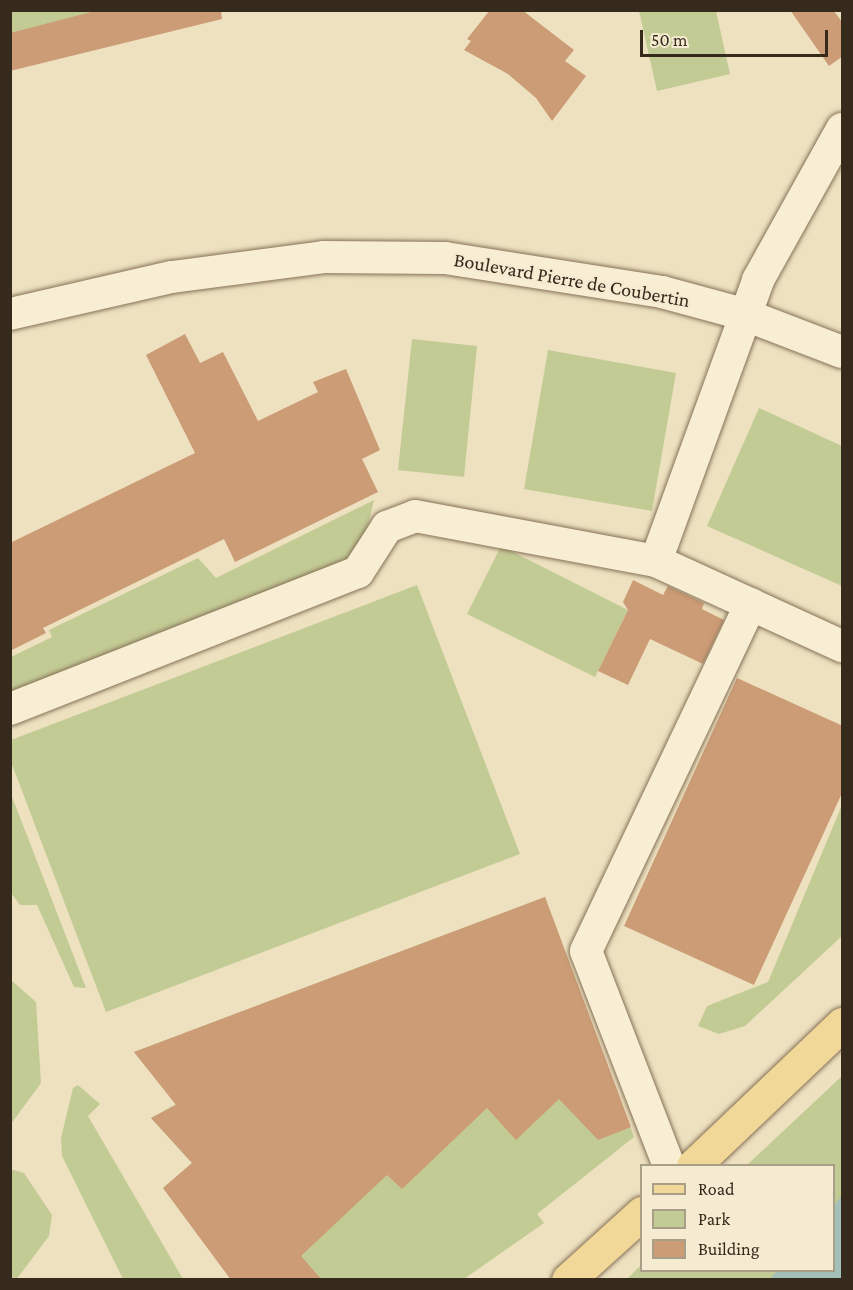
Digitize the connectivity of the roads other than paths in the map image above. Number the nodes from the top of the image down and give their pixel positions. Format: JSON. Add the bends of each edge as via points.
{"nodes":[{"id":1,"x":843,"y":129,"type":"edge"},
{"id":2,"x":10,"y":314,"type":"edge"},
{"id":3,"x":743,"y":314,"type":"junction"},
{"id":4,"x":843,"y":352,"type":"edge"},
{"id":5,"x":656,"y":561,"type":"junction"},
{"id":6,"x":751,"y":604,"type":"junction"},
{"id":7,"x":843,"y":646,"type":"edge"},
{"id":8,"x":10,"y":709,"type":"edge"},
{"id":9,"x":843,"y":1024,"type":"edge"},
{"id":10,"x":668,"y":1164,"type":"edge"},
{"id":11,"x":695,"y":1164,"type":"edge"},
{"id":12,"x":640,"y":1215,"type":"edge"},
{"id":13,"x":568,"y":1280,"type":"edge"}],
"edges":[{"from":1,"to":3,"type":"street","via":[[807,186]]},
{"from":2,"to":3,"type":"street","name":"Boulevard Pierre de Coubertin","via":[[172,277],[335,257],[445,258],[662,292]]},
{"from":3,"to":4,"type":"street","name":"Boulevard Pierre de Coubertin"},
{"from":3,"to":5,"type":"street","via":[[738,338]]},
{"from":5,"to":6,"type":"street"},
{"from":5,"to":8,"type":"street","via":[[415,516],[387,527],[358,572]]},
{"from":6,"to":7,"type":"street"},
{"from":6,"to":10,"type":"street","via":[[586,951]]},
{"from":9,"to":11,"type":"main road"},
{"from":12,"to":13,"type":"main road"}]}
